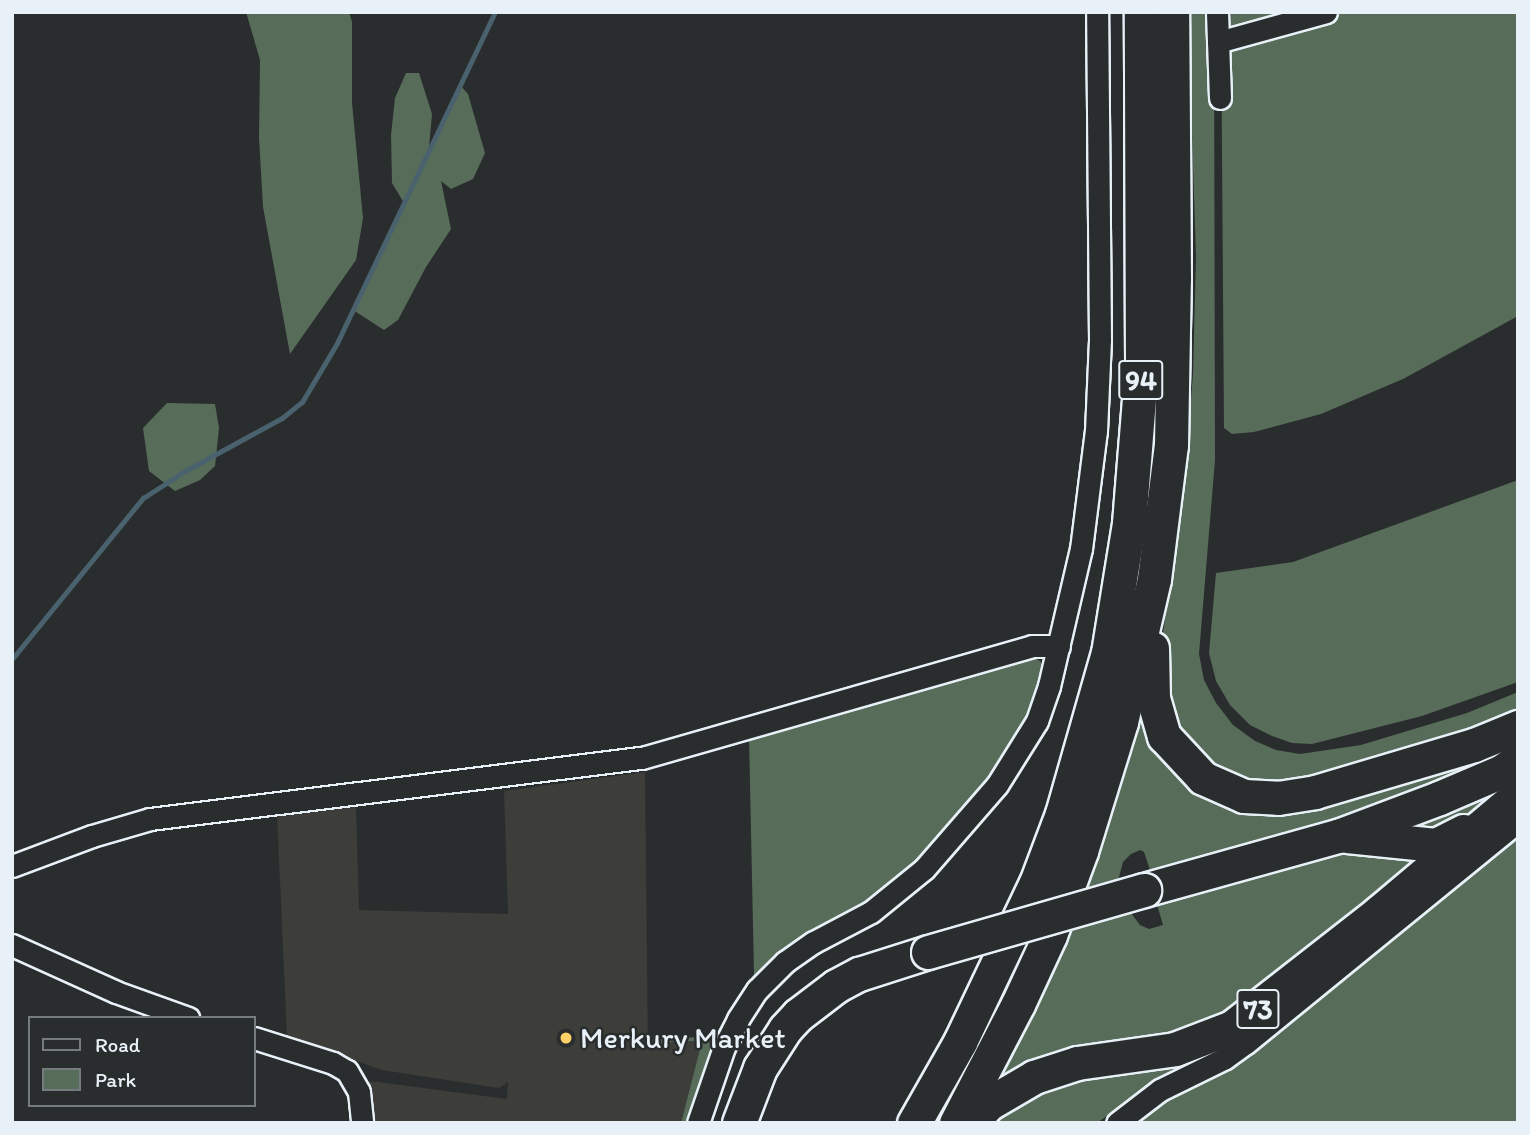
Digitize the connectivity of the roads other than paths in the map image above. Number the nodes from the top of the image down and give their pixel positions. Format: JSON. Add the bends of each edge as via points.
{"nodes":[{"id":1,"x":1097,"y":12,"type":"edge"},
{"id":2,"x":1142,"y":12,"type":"edge"},
{"id":3,"x":1172,"y":12,"type":"edge"},
{"id":4,"x":1217,"y":12,"type":"edge"},
{"id":5,"x":1326,"y":12,"type":"edge"},
{"id":6,"x":1218,"y":41,"type":"junction"},
{"id":7,"x":1220,"y":98,"type":"dead end"},
{"id":8,"x":1154,"y":579,"type":"junction"},
{"id":9,"x":1059,"y":646,"type":"junction"},
{"id":10,"x":1518,"y":727,"type":"edge"},
{"id":11,"x":1518,"y":760,"type":"edge"},
{"id":12,"x":1513,"y":808,"type":"edge"},
{"id":13,"x":1338,"y":836,"type":"junction"},
{"id":14,"x":12,"y":866,"type":"edge"},
{"id":15,"x":12,"y":945,"type":"edge"},
{"id":16,"x":182,"y":1016,"type":"edge"},
{"id":17,"x":256,"y":1039,"type":"edge"},
{"id":18,"x":745,"y":1116,"type":"edge"},
{"id":19,"x":914,"y":1122,"type":"edge"},
{"id":20,"x":362,"y":1123,"type":"edge"},
{"id":21,"x":698,"y":1123,"type":"edge"},
{"id":22,"x":956,"y":1123,"type":"edge"},
{"id":23,"x":971,"y":1123,"type":"edge"},
{"id":24,"x":1117,"y":1123,"type":"edge"}],
"edges":[{"from":1,"to":9,"type":"street","via":[[1100,340],[1096,431],[1081,549]]},
{"from":2,"to":19,"type":"main road","number":"94","via":[[1142,362],[1129,523],[1108,653],[1062,814],[1036,883],[960,1042]]},
{"from":3,"to":8,"type":"main road","number":"94","via":[[1171,445]]},
{"from":4,"to":6,"type":"street"},
{"from":5,"to":6,"type":"street"},
{"from":6,"to":7,"type":"street"},
{"from":8,"to":10,"type":"main road","via":[[1153,698],[1164,736],[1203,778],[1221,789],[1278,798],[1315,792],[1474,745]]},
{"from":8,"to":22,"type":"main road","number":"94","via":[[1121,722],[1082,851],[1050,935]]},
{"from":9,"to":14,"type":"street","via":[[1032,646],[642,758],[150,819]]},
{"from":9,"to":21,"type":"street","via":[[1037,721],[997,785],[900,891],[785,962],[757,990],[724,1047]]},
{"from":11,"to":13,"type":"main road","via":[[1439,798]]},
{"from":12,"to":13,"type":"main road","via":[[1436,845]]},
{"from":12,"to":23,"type":"main road","number":"73","via":[[1233,1027],[1175,1049],[1077,1063],[1034,1077],[988,1104]]},
{"from":12,"to":24,"type":"street","via":[[1245,1043],[1160,1090]]},
{"from":13,"to":18,"type":"main road","bridge":true,"via":[[859,974],[817,999],[785,1029],[761,1068]]},
{"from":15,"to":16,"type":"street"},
{"from":17,"to":20,"type":"street","via":[[347,1071],[359,1092]]}]}
